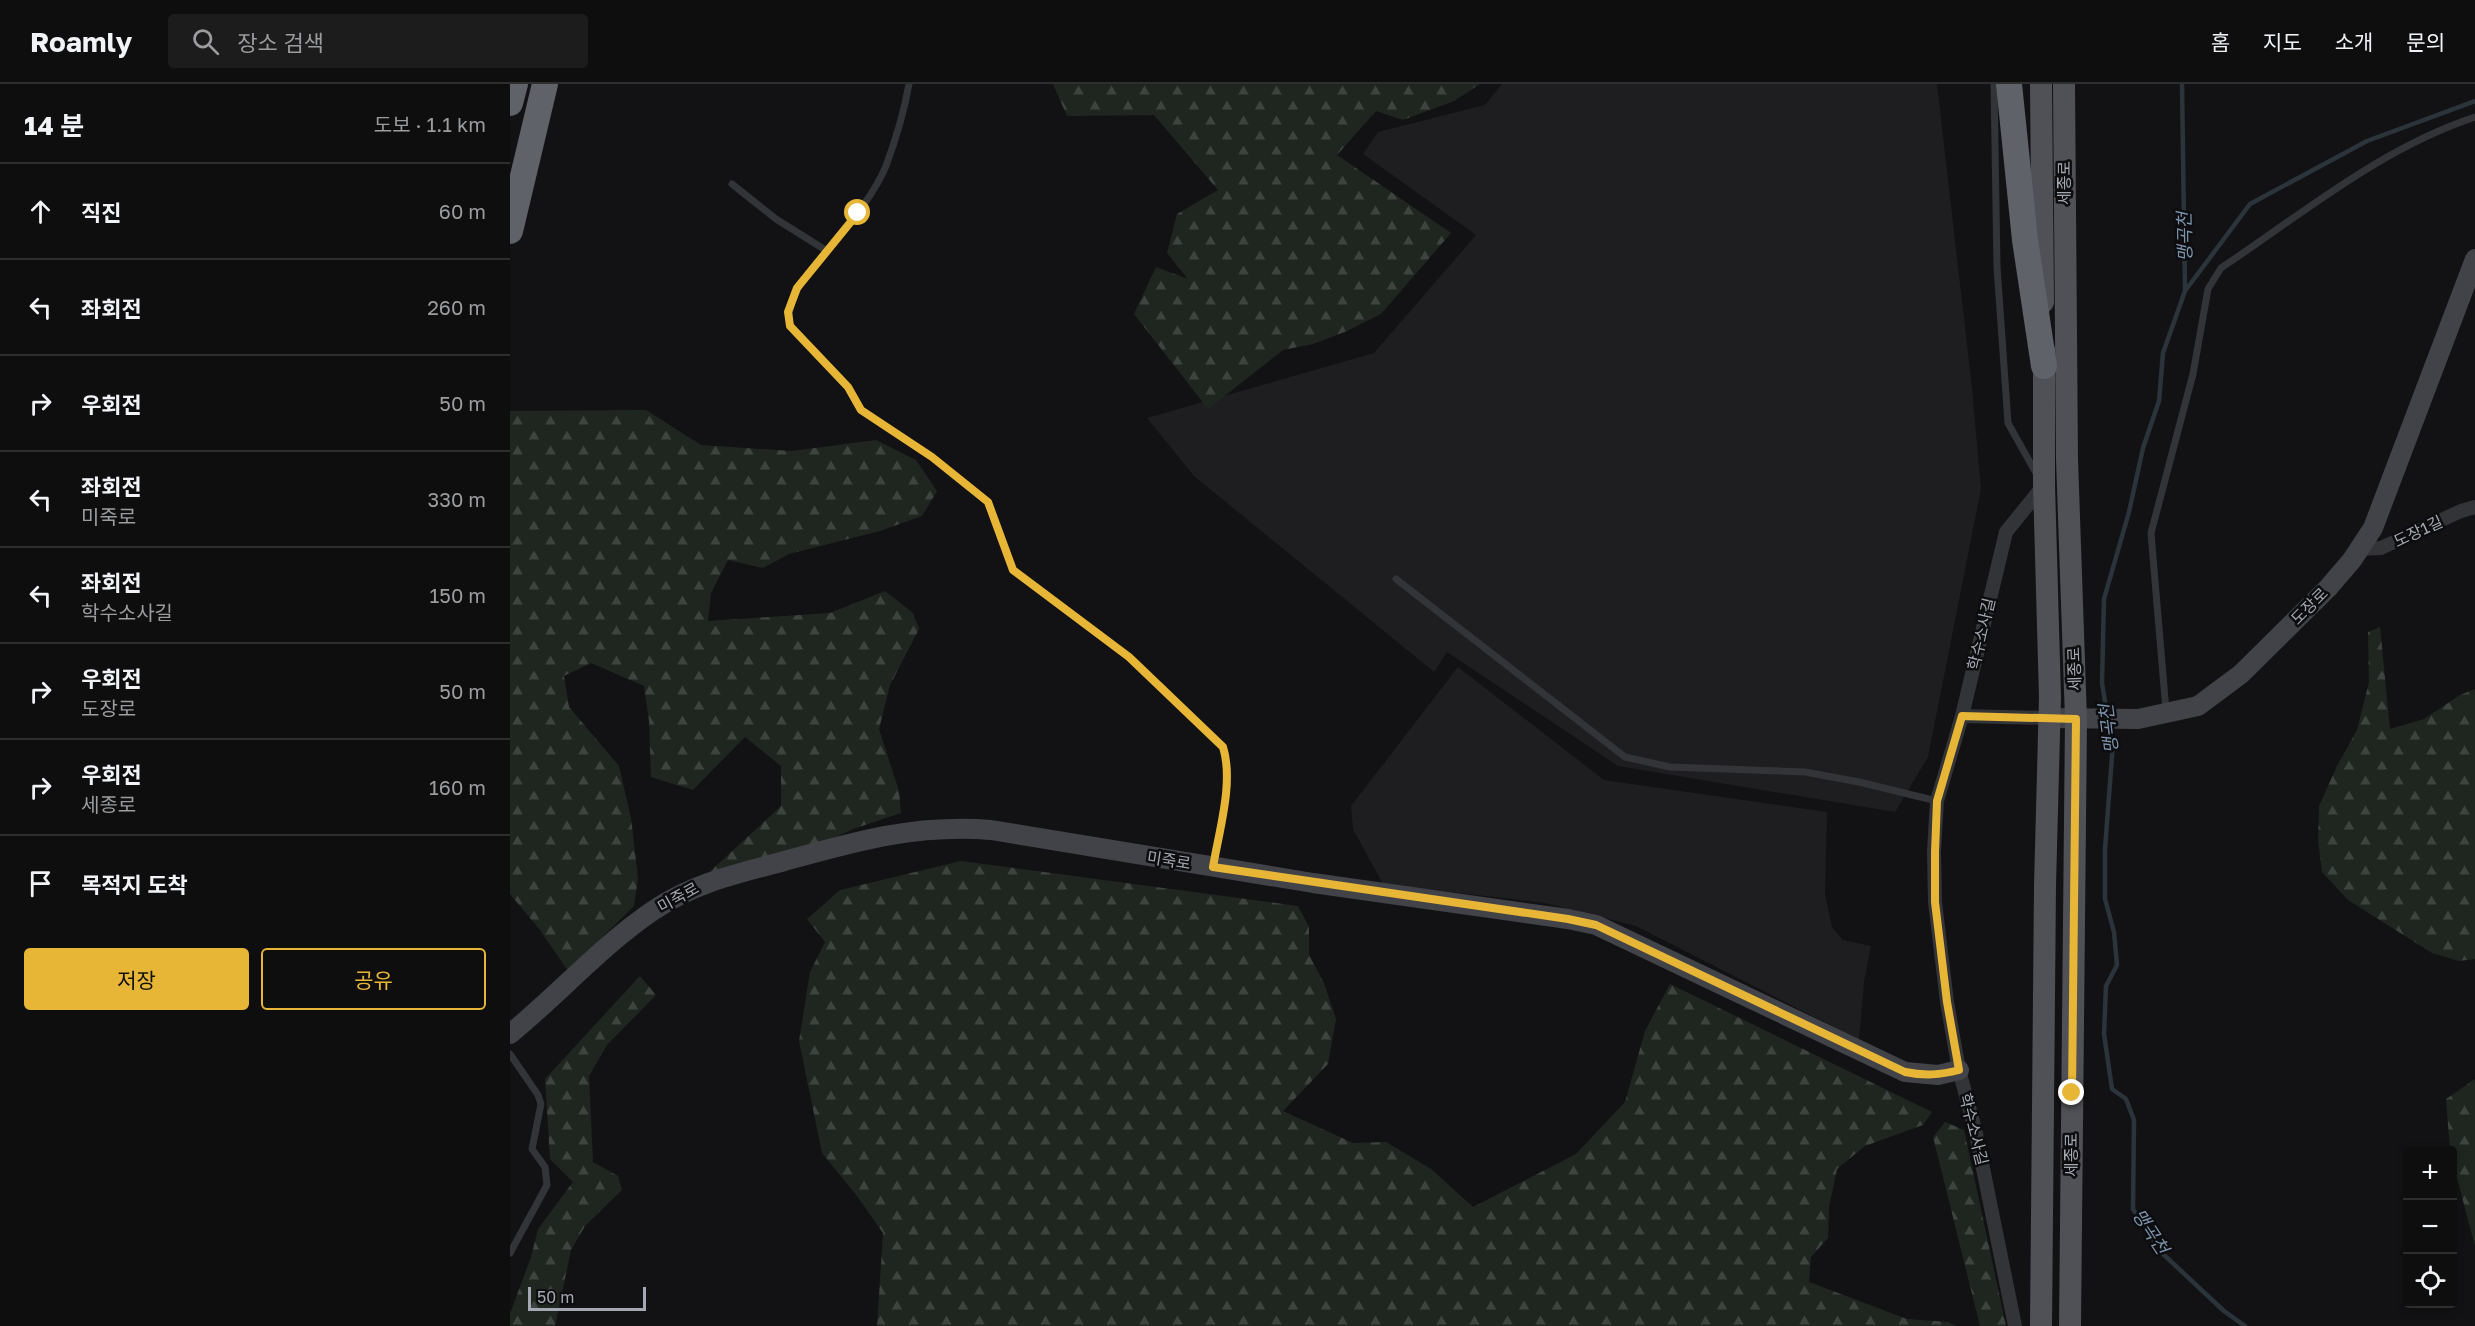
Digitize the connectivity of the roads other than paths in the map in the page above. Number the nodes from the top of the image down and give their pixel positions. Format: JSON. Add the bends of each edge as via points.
{"nodes":[{"id":1,"x":515,"y":84,"type":"edge"},
{"id":2,"x":545,"y":84,"type":"edge"},
{"id":3,"x":909,"y":84,"type":"edge"},
{"id":4,"x":1994,"y":84,"type":"edge"},
{"id":5,"x":2009,"y":84,"type":"edge"},
{"id":6,"x":2041,"y":84,"type":"edge"},
{"id":7,"x":2064,"y":84,"type":"edge"},
{"id":8,"x":510,"y":103,"type":"edge"},
{"id":9,"x":2475,"y":117,"type":"edge"},
{"id":10,"x":732,"y":184,"type":"dead end"},
{"id":11,"x":510,"y":231,"type":"edge"},
{"id":12,"x":827,"y":251,"type":"junction"},
{"id":13,"x":2475,"y":259,"type":"edge"},
{"id":14,"x":2044,"y":366,"type":"junction"},
{"id":15,"x":2044,"y":485,"type":"junction"},
{"id":16,"x":2475,"y":507,"type":"edge"},
{"id":17,"x":2359,"y":549,"type":"junction"},
{"id":18,"x":1396,"y":579,"type":"dead end"},
{"id":19,"x":2166,"y":714,"type":"junction"},
{"id":20,"x":1962,"y":716,"type":"junction"},
{"id":21,"x":2049,"y":718,"type":"junction"},
{"id":22,"x":2085,"y":719,"type":"junction"},
{"id":23,"x":1937,"y":801,"type":"junction"},
{"id":24,"x":1213,"y":867,"type":"junction"},
{"id":25,"x":510,"y":1034,"type":"edge"},
{"id":26,"x":510,"y":1054,"type":"edge"},
{"id":27,"x":1959,"y":1070,"type":"junction"},
{"id":28,"x":510,"y":1253,"type":"edge"},
{"id":29,"x":2015,"y":1326,"type":"edge"},
{"id":30,"x":2041,"y":1326,"type":"edge"},
{"id":31,"x":2070,"y":1326,"type":"edge"}],
"edges":[{"from":1,"to":8,"type":"highway"},
{"from":2,"to":11,"type":"highway"},
{"from":3,"to":12,"type":"lane","via":[[885,168],[858,213]]},
{"from":4,"to":15,"type":"lane","via":[[1997,267],[2007,423]]},
{"from":5,"to":14,"type":"highway","via":[[2025,240]]},
{"from":6,"to":14,"type":"main road","name":"세종로"},
{"from":7,"to":22,"type":"main road","name":"세종로","via":[[2067,459]]},
{"from":9,"to":19,"type":"lane","via":[[2409,145],[2350,179],[2221,268],[2208,289],[2193,374],[2151,532]]},
{"from":10,"to":12,"type":"lane","via":[[776,219]]},
{"from":12,"to":24,"type":"lane","via":[[797,288],[788,312],[790,326],[848,387],[861,410],[932,457],[988,502],[1013,570],[1129,657],[1223,747],[1228,763]]},
{"from":13,"to":17,"type":"street","name":"도장로","via":[[2373,528]]},
{"from":14,"to":15,"type":"main road","name":"세종로"},
{"from":15,"to":20,"type":"street","name":"학수소사길","via":[[2006,532]]},
{"from":15,"to":21,"type":"main road","name":"세종로"},
{"from":16,"to":17,"type":"street","name":"도장1길","via":[[2381,548]]},
{"from":17,"to":19,"type":"street","name":"도장로","via":[[2328,588],[2241,674],[2198,706]]},
{"from":18,"to":23,"type":"lane","via":[[1625,757],[1670,767],[1805,772]]},
{"from":19,"to":22,"type":"street","name":"도장로","via":[[2138,719]]},
{"from":20,"to":21,"type":"street","name":"도장로"},
{"from":20,"to":23,"type":"street","name":"학수소사길"},
{"from":21,"to":22,"type":"street","name":"도장로"},
{"from":21,"to":30,"type":"main road","name":"세종로"},
{"from":22,"to":31,"type":"main road","name":"세종로"},
{"from":23,"to":27,"type":"street","name":"학수소사길","via":[[1935,902]]},
{"from":24,"to":25,"type":"street","name":"미죽로","via":[[991,830],[928,829],[874,836],[703,883],[679,895],[630,927]]},
{"from":24,"to":27,"type":"street","name":"미죽로","via":[[1596,925],[1905,1072],[1921,1076]]},
{"from":26,"to":28,"type":"lane","via":[[541,1104],[532,1149],[545,1167],[547,1185]]},
{"from":27,"to":29,"type":"street","name":"학수소사길"}]}
